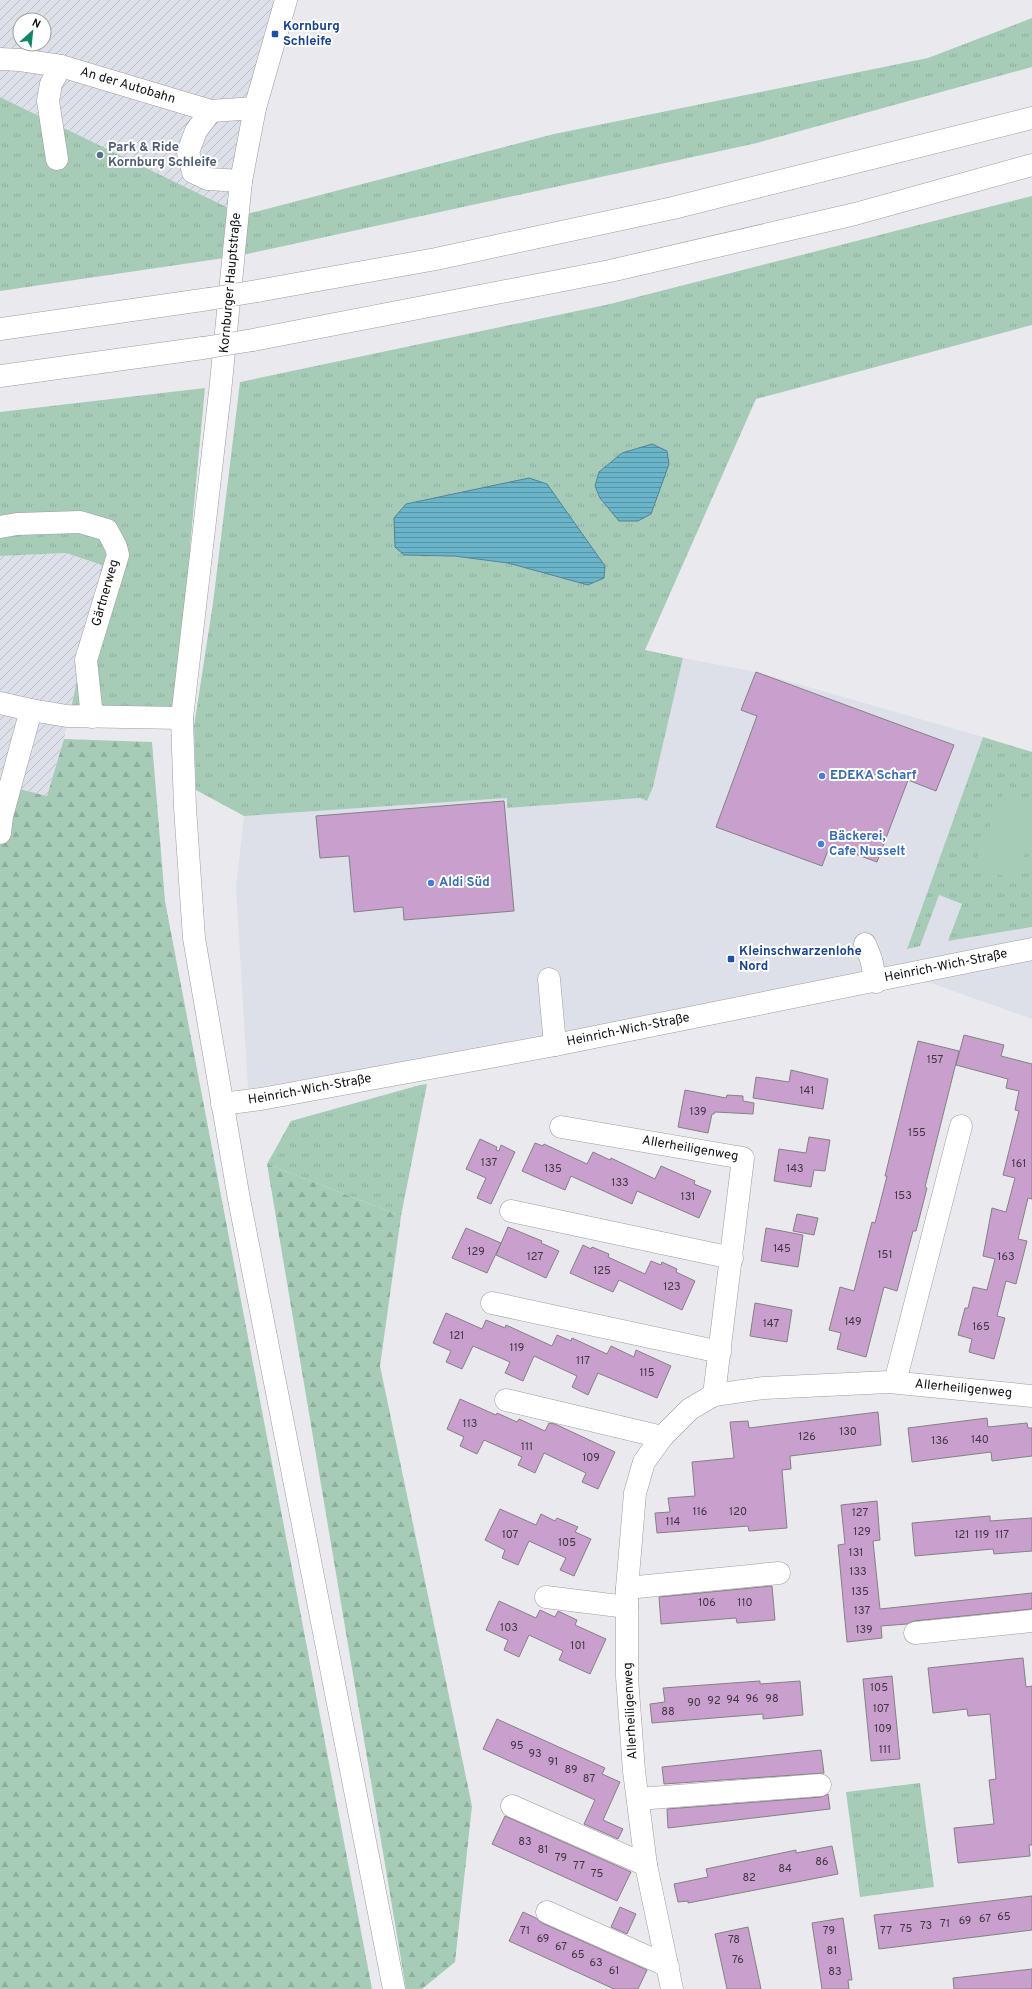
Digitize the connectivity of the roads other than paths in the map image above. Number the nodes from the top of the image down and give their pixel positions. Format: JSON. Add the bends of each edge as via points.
{"nodes":[{"id":1,"x":286,"y":0,"type":"edge"},
{"id":2,"x":0,"y":59,"type":"edge"},
{"id":3,"x":61,"y":66,"type":"junction"},
{"id":4,"x":255,"y":108,"type":"junction"},
{"id":5,"x":211,"y":111,"type":"junction"},
{"id":6,"x":1032,"y":118,"type":"edge"},
{"id":7,"x":57,"y":159,"type":"dead end"},
{"id":8,"x":1032,"y":165,"type":"edge"},
{"id":9,"x":241,"y":181,"type":"junction"},
{"id":10,"x":0,"y":329,"type":"edge"},
{"id":11,"x":0,"y":376,"type":"edge"},
{"id":12,"x":0,"y":527,"type":"edge"},
{"id":13,"x":0,"y":704,"type":"edge"},
{"id":14,"x":31,"y":710,"type":"junction"},
{"id":15,"x":92,"y":717,"type":"junction"},
{"id":16,"x":182,"y":718,"type":"junction"},
{"id":17,"x":0,"y":833,"type":"edge"},
{"id":18,"x":865,"y":944,"type":"dead end"},
{"id":19,"x":1032,"y":949,"type":"edge"},
{"id":20,"x":549,"y":979,"type":"dead end"},
{"id":21,"x":876,"y":982,"type":"junction"},
{"id":22,"x":555,"y":1045,"type":"junction"},
{"id":23,"x":222,"y":1104,"type":"junction"},
{"id":24,"x":961,"y":1126,"type":"dead end"},
{"id":25,"x":561,"y":1127,"type":"dead end"},
{"id":26,"x":511,"y":1211,"type":"dead end"},
{"id":27,"x":732,"y":1258,"type":"junction"},
{"id":28,"x":492,"y":1303,"type":"dead end"},
{"id":29,"x":720,"y":1352,"type":"junction"},
{"id":30,"x":895,"y":1382,"type":"junction"},
{"id":31,"x":714,"y":1395,"type":"junction"},
{"id":32,"x":1032,"y":1396,"type":"edge"},
{"id":33,"x":506,"y":1400,"type":"dead end"},
{"id":34,"x":662,"y":1437,"type":"junction"},
{"id":35,"x":779,"y":1573,"type":"dead end"},
{"id":36,"x":546,"y":1597,"type":"dead end"},
{"id":37,"x":627,"y":1597,"type":"junction"},
{"id":38,"x":1032,"y":1621,"type":"edge"},
{"id":39,"x":915,"y":1633,"type":"dead end"},
{"id":40,"x":820,"y":1784,"type":"dead end"},
{"id":41,"x":638,"y":1799,"type":"junction"},
{"id":42,"x":512,"y":1806,"type":"dead end"},
{"id":43,"x":646,"y":1865,"type":"junction"},
{"id":44,"x":547,"y":1912,"type":"dead end"},
{"id":45,"x":668,"y":1966,"type":"junction"},
{"id":46,"x":394,"y":1989,"type":"edge"},
{"id":47,"x":672,"y":1989,"type":"edge"}],
"edges":[{"from":1,"to":4,"type":"main road","name":"Kornburger Hauptstraße"},
{"from":2,"to":3,"type":"main road","name":"An der Autobahn"},
{"from":3,"to":5,"type":"main road","name":"An der Autobahn"},
{"from":3,"to":7,"type":"main road","via":[[51,84],[48,101]]},
{"from":4,"to":5,"type":"main road","name":"An der Autobahn"},
{"from":4,"to":9,"type":"main road","name":"Kornburger Hauptstraße"},
{"from":5,"to":9,"type":"main road","via":[[196,131],[188,152],[194,172],[208,180]]},
{"from":6,"to":10,"type":"main road","bridge":true,"via":[[665,209],[436,259],[210,299]]},
{"from":8,"to":11,"type":"main road","bridge":true,"via":[[855,214],[610,271],[254,340]]},
{"from":9,"to":16,"type":"main road","name":"Kornburger Hauptstraße","via":[[220,392]]},
{"from":12,"to":15,"type":"main road","name":"Gärtnerweg","via":[[80,522],[107,530],[116,547],[118,555],[86,660]]},
{"from":13,"to":14,"type":"main road"},
{"from":14,"to":15,"type":"main road"},
{"from":14,"to":17,"type":"main road","via":[[2,816]]},
{"from":15,"to":16,"type":"main road"},
{"from":16,"to":23,"type":"main road","name":"Kornburger Hauptstraße","via":[[194,938]]},
{"from":18,"to":21,"type":"main road"},
{"from":19,"to":21,"type":"main road","name":"Heinrich-Wich-Straße"},
{"from":20,"to":22,"type":"main road"},
{"from":21,"to":22,"type":"main road","name":"Heinrich-Wich-Straße"},
{"from":22,"to":23,"type":"main road","name":"Heinrich-Wich-Straße"},
{"from":23,"to":46,"type":"main road","name":"Kornburger Hauptstraße"},
{"from":24,"to":30,"type":"main road","name":"Allerheiligenweg"},
{"from":25,"to":27,"type":"main road","name":"Allerheiligenweg","via":[[743,1158]]},
{"from":26,"to":27,"type":"main road"},
{"from":27,"to":29,"type":"main road","name":"Allerheiligenweg"},
{"from":28,"to":29,"type":"main road"},
{"from":29,"to":31,"type":"main road","name":"Allerheiligenweg"},
{"from":30,"to":31,"type":"main road","name":"Allerheiligenweg","via":[[764,1388]]},
{"from":30,"to":32,"type":"main road","name":"Allerheiligenweg"},
{"from":31,"to":34,"type":"main road","name":"Allerheiligenweg","via":[[690,1409]]},
{"from":33,"to":34,"type":"main road"},
{"from":34,"to":37,"type":"main road","name":"Allerheiligenweg","via":[[644,1462],[634,1493]]},
{"from":35,"to":37,"type":"main road"},
{"from":36,"to":37,"type":"main road"},
{"from":37,"to":41,"type":"main road","name":"Allerheiligenweg","via":[[627,1677]]},
{"from":38,"to":39,"type":"main road"},
{"from":40,"to":41,"type":"main road"},
{"from":41,"to":43,"type":"main road","name":"Allerheiligenweg"},
{"from":42,"to":43,"type":"main road"},
{"from":43,"to":45,"type":"main road","name":"Allerheiligenweg"},
{"from":44,"to":45,"type":"main road"},
{"from":45,"to":47,"type":"main road","name":"Allerheiligenweg"}]}
